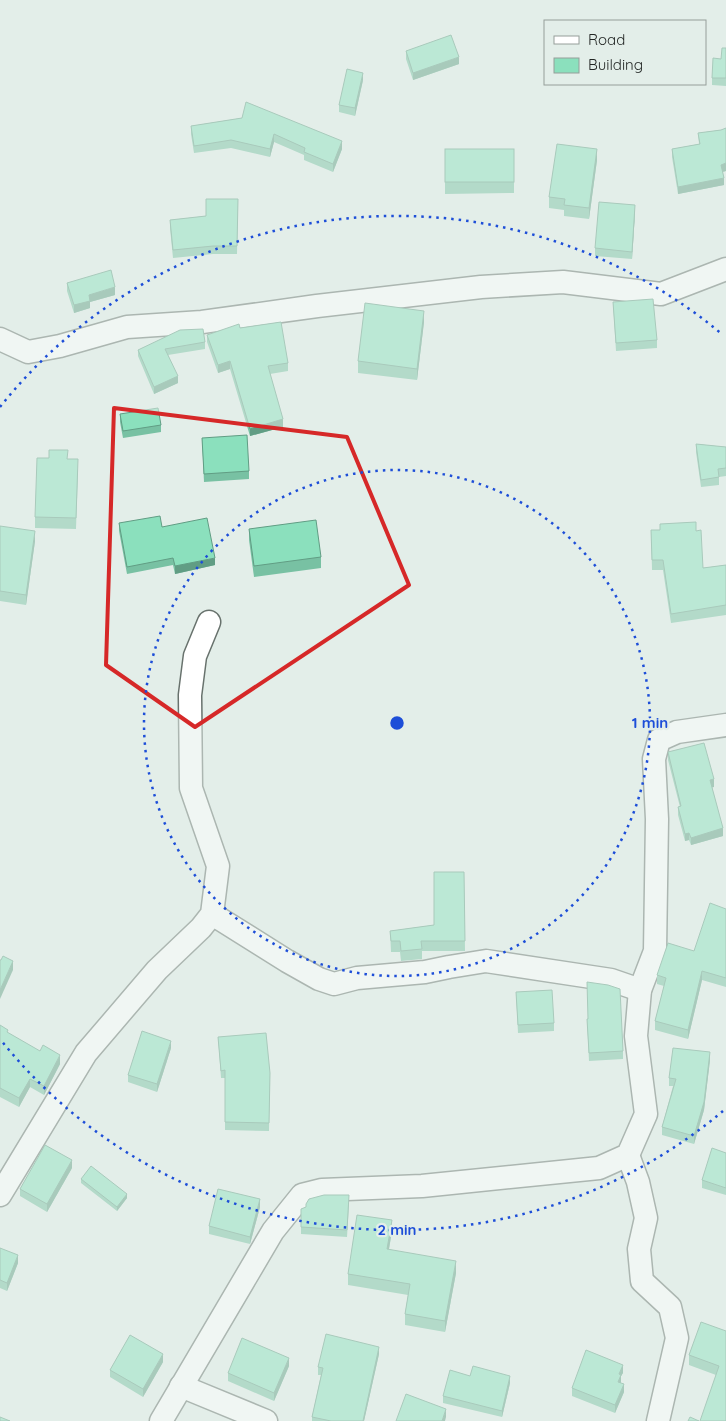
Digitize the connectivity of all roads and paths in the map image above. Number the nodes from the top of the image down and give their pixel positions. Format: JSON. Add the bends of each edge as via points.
{"nodes":[{"id":1,"x":726,"y":269,"type":"edge"},
{"id":2,"x":0,"y":339,"type":"edge"},
{"id":3,"x":209,"y":622,"type":"dead end"},
{"id":4,"x":726,"y":725,"type":"edge"},
{"id":5,"x":212,"y":914,"type":"junction"},
{"id":6,"x":640,"y":990,"type":"junction"},
{"id":7,"x":628,"y":1155,"type":"junction"},
{"id":8,"x":0,"y":1195,"type":"edge"},
{"id":9,"x":181,"y":1386,"type":"junction"},
{"id":10,"x":161,"y":1421,"type":"edge"},
{"id":11,"x":266,"y":1421,"type":"edge"},
{"id":12,"x":658,"y":1421,"type":"edge"}],
"edges":[{"from":1,"to":2,"type":"street","via":[[661,294],[563,282],[481,287],[202,322],[127,328],[28,352]]},
{"from":3,"to":5,"type":"street","via":[[194,656],[190,695],[191,788],[218,866]]},
{"from":4,"to":6,"type":"street","via":[[677,732],[659,740],[654,759],[657,819],[655,951]]},
{"from":5,"to":6,"type":"street","via":[[287,961],[334,984],[486,961],[612,980]]},
{"from":5,"to":8,"type":"street","via":[[157,970],[86,1053]]},
{"from":6,"to":7,"type":"street","via":[[636,1036],[646,1114]]},
{"from":7,"to":9,"type":"street","via":[[599,1168],[422,1186],[322,1190],[302,1195],[273,1232]]},
{"from":7,"to":12,"type":"street","via":[[646,1218],[639,1249],[642,1281],[670,1307],[677,1338]]},
{"from":9,"to":10,"type":"street"},
{"from":9,"to":11,"type":"street"}]}
